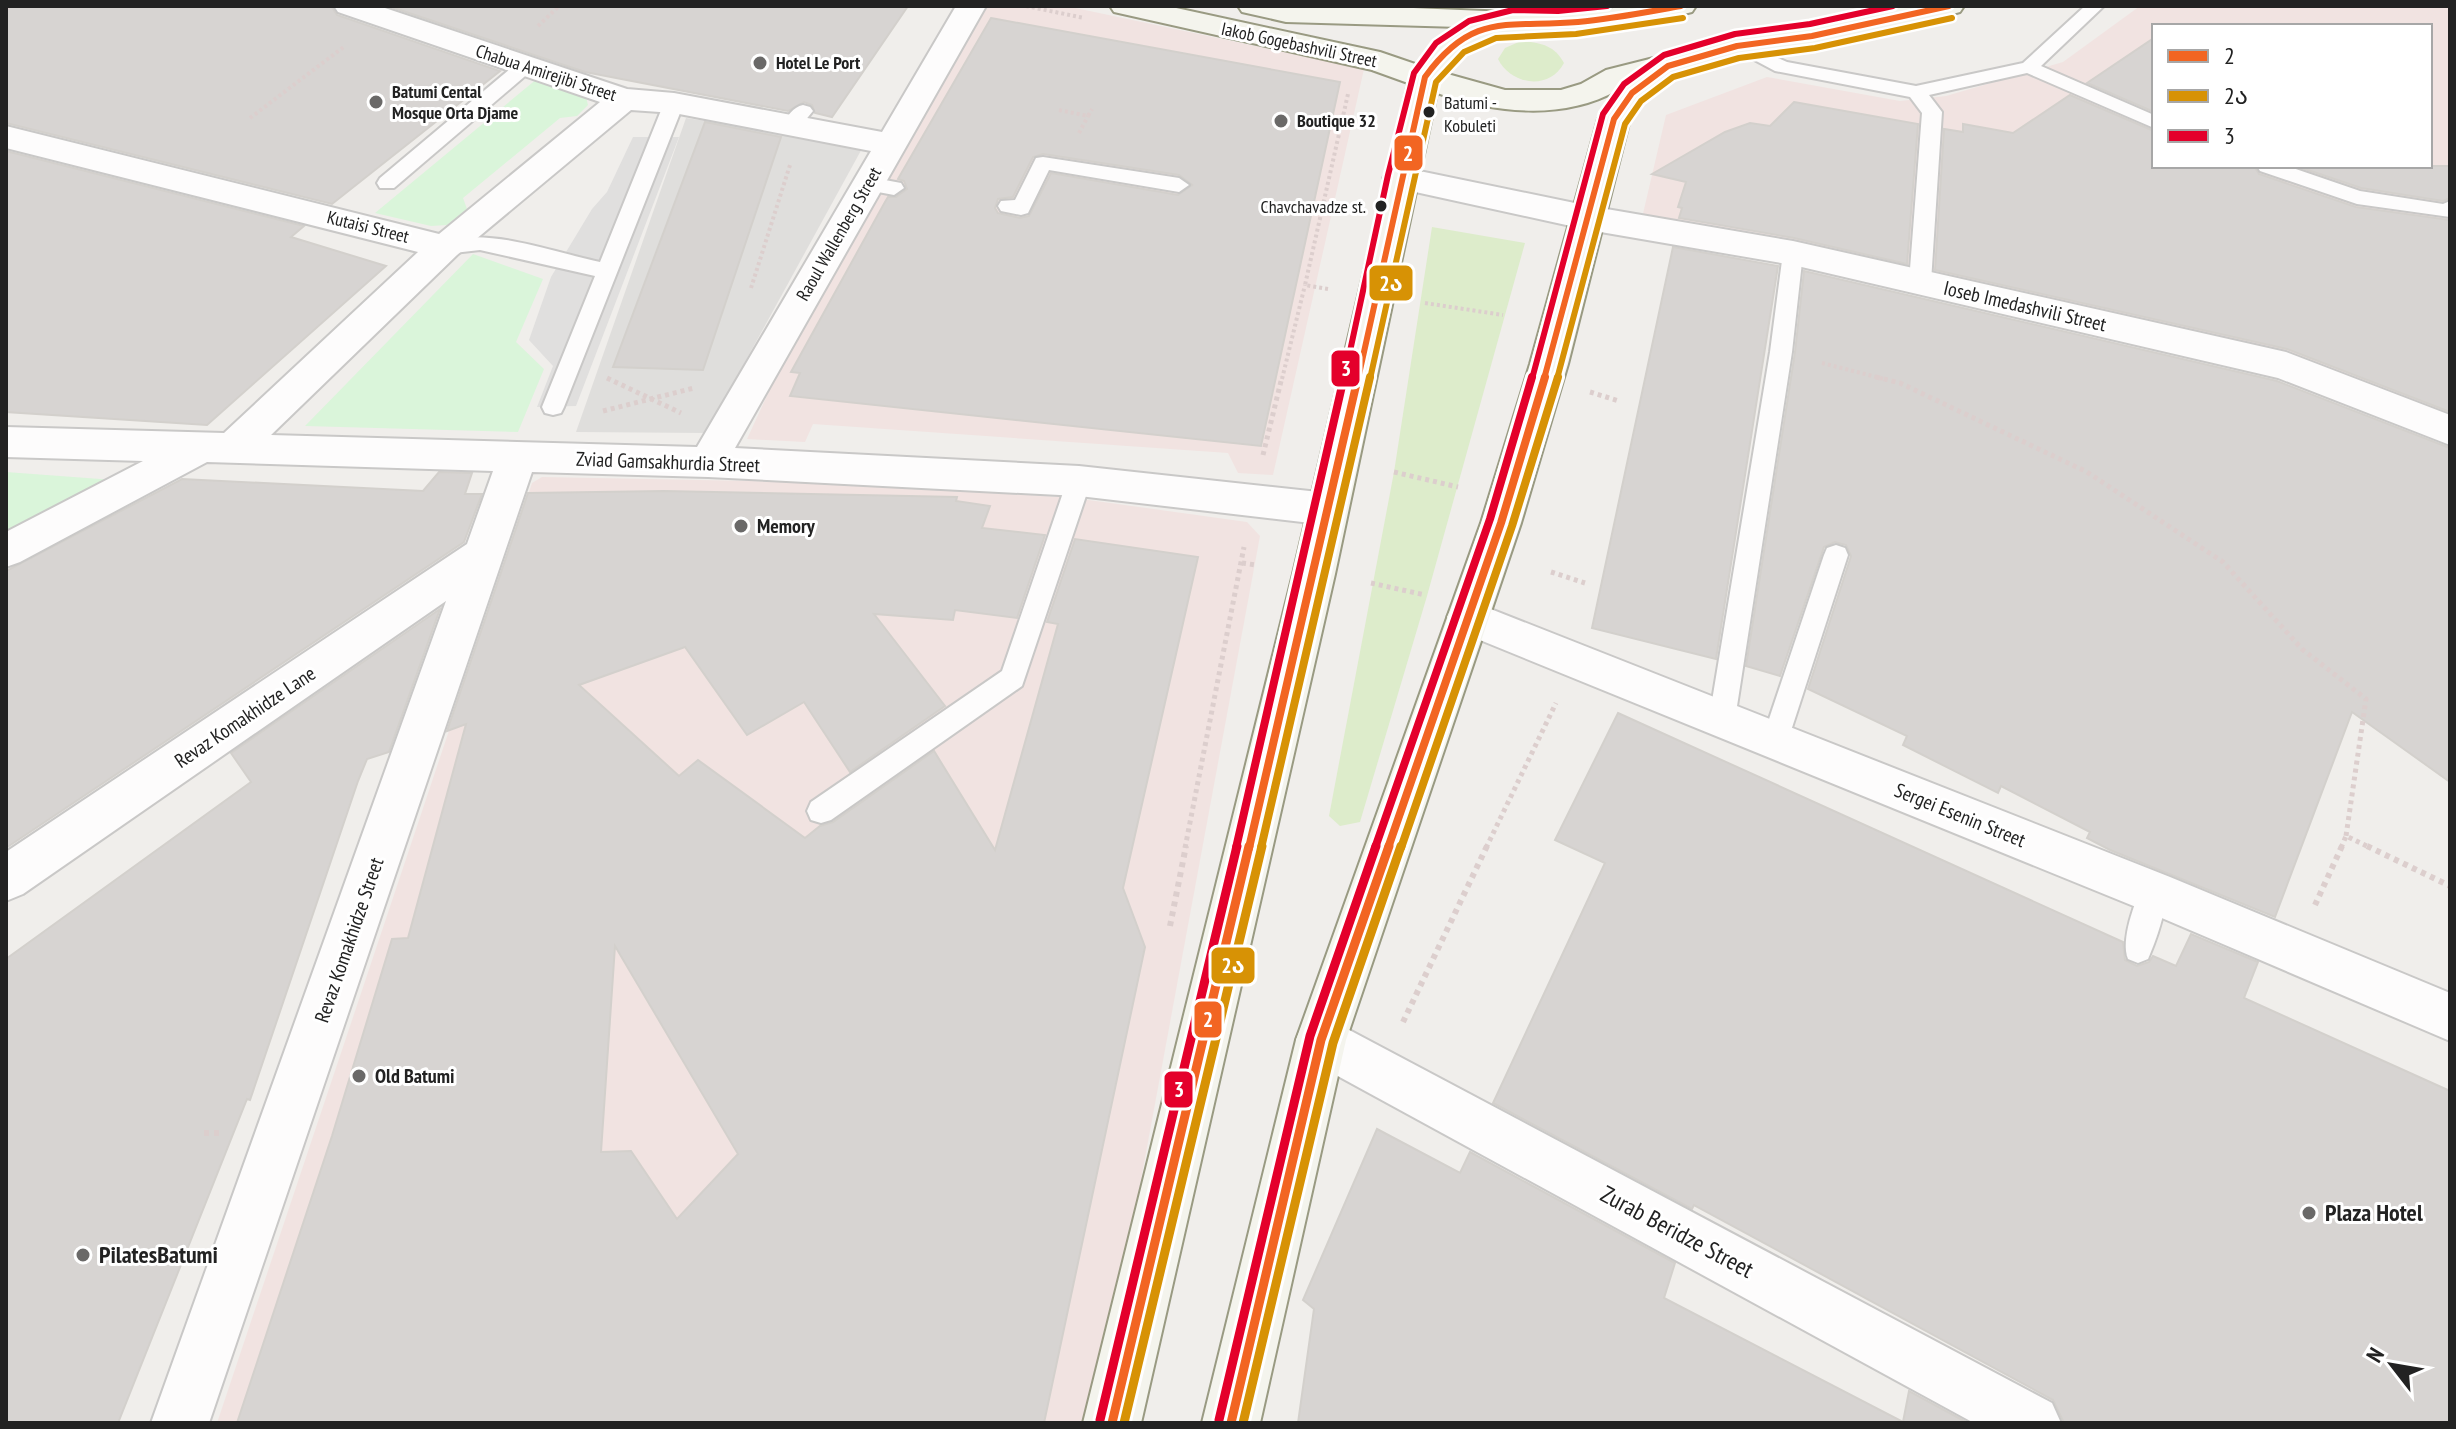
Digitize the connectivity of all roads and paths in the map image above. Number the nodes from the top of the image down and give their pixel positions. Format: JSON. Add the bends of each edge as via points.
{"nodes":[{"id":1,"x":349,"y":6,"type":"edge"},
{"id":2,"x":971,"y":6,"type":"edge"},
{"id":3,"x":1026,"y":6,"type":"edge"},
{"id":4,"x":1125,"y":6,"type":"edge"},
{"id":5,"x":1253,"y":6,"type":"edge"},
{"id":6,"x":1681,"y":6,"type":"edge"},
{"id":7,"x":1949,"y":6,"type":"edge"},
{"id":8,"x":2095,"y":6,"type":"edge"},
{"id":9,"x":384,"y":18,"type":"junction"},
{"id":10,"x":1086,"y":18,"type":"dead end"},
{"id":11,"x":1515,"y":22,"type":"junction"},
{"id":12,"x":1737,"y":46,"type":"junction"},
{"id":13,"x":1668,"y":66,"type":"junction"},
{"id":14,"x":524,"y":67,"type":"junction"},
{"id":15,"x":2029,"y":67,"type":"junction"},
{"id":16,"x":1425,"y":77,"type":"junction"},
{"id":17,"x":1350,"y":87,"type":"dead end"},
{"id":18,"x":1916,"y":92,"type":"junction"},
{"id":19,"x":624,"y":99,"type":"junction"},
{"id":20,"x":674,"y":103,"type":"junction"},
{"id":21,"x":1092,"y":109,"type":"dead end"},
{"id":22,"x":1059,"y":110,"type":"dead end"},
{"id":23,"x":250,"y":118,"type":"dead end"},
{"id":24,"x":799,"y":120,"type":"junction"},
{"id":25,"x":2152,"y":121,"type":"edge"},
{"id":26,"x":6,"y":137,"type":"edge"},
{"id":27,"x":891,"y":144,"type":"junction"},
{"id":28,"x":2273,"y":168,"type":"edge"},
{"id":29,"x":1400,"y":178,"type":"junction"},
{"id":30,"x":387,"y":183,"type":"dead end"},
{"id":31,"x":1179,"y":185,"type":"dead end"},
{"id":32,"x":1008,"y":206,"type":"dead end"},
{"id":33,"x":1311,"y":207,"type":"dead end"},
{"id":34,"x":1323,"y":208,"type":"junction"},
{"id":35,"x":2450,"y":208,"type":"edge"},
{"id":36,"x":1589,"y":218,"type":"junction"},
{"id":37,"x":445,"y":247,"type":"junction"},
{"id":38,"x":1793,"y":253,"type":"junction"},
{"id":39,"x":606,"y":271,"type":"junction"},
{"id":40,"x":1920,"y":282,"type":"junction"},
{"id":41,"x":1305,"y":285,"type":"junction"},
{"id":42,"x":1332,"y":289,"type":"dead end"},
{"id":43,"x":749,"y":295,"type":"dead end"},
{"id":44,"x":1420,"y":303,"type":"dead end"},
{"id":45,"x":1503,"y":315,"type":"dead end"},
{"id":46,"x":1781,"y":352,"type":"junction"},
{"id":47,"x":707,"y":385,"type":"dead end"},
{"id":48,"x":1592,"y":393,"type":"dead end"},
{"id":49,"x":1619,"y":401,"type":"dead end"},
{"id":50,"x":553,"y":407,"type":"dead end"},
{"id":51,"x":595,"y":413,"type":"dead end"},
{"id":52,"x":2450,"y":431,"type":"edge"},
{"id":53,"x":6,"y":442,"type":"edge"},
{"id":54,"x":214,"y":450,"type":"junction"},
{"id":55,"x":517,"y":458,"type":"junction"},
{"id":56,"x":708,"y":462,"type":"junction"},
{"id":57,"x":1394,"y":472,"type":"dead end"},
{"id":58,"x":1079,"y":481,"type":"junction"},
{"id":59,"x":1458,"y":487,"type":"dead end"},
{"id":60,"x":1252,"y":499,"type":"junction"},
{"id":61,"x":1328,"y":509,"type":"junction"},
{"id":62,"x":6,"y":551,"type":"edge"},
{"id":63,"x":483,"y":554,"type":"junction"},
{"id":64,"x":1836,"y":555,"type":"dead end"},
{"id":65,"x":1242,"y":563,"type":"junction"},
{"id":66,"x":1256,"y":565,"type":"dead end"},
{"id":67,"x":1551,"y":572,"type":"dead end"},
{"id":68,"x":1371,"y":583,"type":"dead end"},
{"id":69,"x":1585,"y":583,"type":"dead end"},
{"id":70,"x":1448,"y":607,"type":"junction"},
{"id":71,"x":1577,"y":661,"type":"junction"},
{"id":72,"x":1722,"y":719,"type":"junction"},
{"id":73,"x":1775,"y":740,"type":"junction"},
{"id":74,"x":821,"y":811,"type":"dead end"},
{"id":75,"x":2346,"y":836,"type":"junction"},
{"id":76,"x":6,"y":879,"type":"edge"},
{"id":77,"x":2450,"y":886,"type":"edge"},
{"id":78,"x":2153,"y":892,"type":"junction"},
{"id":79,"x":1169,"y":932,"type":"dead end"},
{"id":80,"x":2138,"y":949,"type":"dead end"},
{"id":81,"x":2294,"y":951,"type":"junction"},
{"id":82,"x":2450,"y":1017,"type":"edge"},
{"id":83,"x":1321,"y":1040,"type":"junction"},
{"id":84,"x":1379,"y":1071,"type":"junction"},
{"id":85,"x":180,"y":1423,"type":"edge"},
{"id":86,"x":1112,"y":1423,"type":"edge"},
{"id":87,"x":1231,"y":1423,"type":"edge"},
{"id":88,"x":2032,"y":1423,"type":"edge"}],
"edges":[{"from":1,"to":9,"type":"street","name":"Chabua Amirejibi Street"},
{"from":2,"to":27,"type":"street","name":"Raoul Wallenberg Street"},
{"from":3,"to":10,"type":"path"},
{"from":4,"to":16,"type":"main road","name":"Iakob Gogebashvili Street","via":[[1380,62]]},
{"from":5,"to":11,"type":"main road","name":"Iakob Gogebashvili Street","via":[[1286,13]]},
{"from":6,"to":11,"type":"main road","via":[[1558,23]]},
{"from":7,"to":12,"type":"main road","name":"Iakob Gogebashvili Street","via":[[1812,36]]},
{"from":8,"to":15,"type":"lane"},
{"from":9,"to":14,"type":"street","name":"Chabua Amirejibi Street"},
{"from":9,"to":23,"type":"path"},
{"from":11,"to":16,"type":"main road","via":[[1473,32],[1444,52]]},
{"from":12,"to":13,"type":"main road","name":"Iakob Gogebashvili Street"},
{"from":12,"to":18,"type":"lane","via":[[1782,67]]},
{"from":13,"to":16,"type":"main road","name":"Iakob Gogebashvili Street","via":[[1617,77],[1562,100],[1505,100]]},
{"from":13,"to":36,"type":"main road","via":[[1632,93],[1614,119]]},
{"from":14,"to":19,"type":"street","name":"Chabua Amirejibi Street"},
{"from":14,"to":30,"type":"lane"},
{"from":15,"to":18,"type":"lane"},
{"from":15,"to":25,"type":"lane"},
{"from":16,"to":29,"type":"main road"},
{"from":17,"to":34,"type":"path"},
{"from":18,"to":40,"type":"lane","via":[[1932,112]]},
{"from":19,"to":20,"type":"street","name":"Chabua Amirejibi Street"},
{"from":19,"to":37,"type":"street"},
{"from":20,"to":24,"type":"street","name":"Chabua Amirejibi Street"},
{"from":20,"to":39,"type":"lane"},
{"from":21,"to":22,"type":"path","via":[[1088,116]]},
{"from":24,"to":27,"type":"street","name":"Chabua Amirejibi Street"},
{"from":24,"to":43,"type":"path"},
{"from":26,"to":37,"type":"street","name":"Kutaisi Street"},
{"from":27,"to":56,"type":"street","name":"Raoul Wallenberg Street","via":[[881,186]]},
{"from":28,"to":35,"type":"lane","via":[[2357,197]]},
{"from":29,"to":36,"type":"street","name":"Ioseb Imedashvili Street"},
{"from":29,"to":61,"type":"main road"},
{"from":31,"to":32,"type":"lane","via":[[1043,163],[1021,208]]},
{"from":33,"to":34,"type":"path"},
{"from":34,"to":41,"type":"path"},
{"from":36,"to":38,"type":"street","name":"Ioseb Imedashvili Street"},
{"from":36,"to":70,"type":"main road","via":[[1514,480]]},
{"from":37,"to":39,"type":"lane","via":[[480,243]]},
{"from":37,"to":54,"type":"street","name":"Kutaisi Street"},
{"from":38,"to":40,"type":"street","name":"Ioseb Imedashvili Street"},
{"from":38,"to":46,"type":"lane"},
{"from":39,"to":50,"type":"lane"},
{"from":40,"to":52,"type":"street","name":"Ioseb Imedashvili Street","via":[[2286,366]]},
{"from":41,"to":42,"type":"path"},
{"from":41,"to":60,"type":"path"},
{"from":44,"to":45,"type":"path"},
{"from":46,"to":72,"type":"lane"},
{"from":46,"to":75,"type":"path","via":[[1900,383],[2087,472],[2223,562],[2302,649],[2366,699]]},
{"from":47,"to":51,"type":"path"},
{"from":48,"to":49,"type":"path"},
{"from":53,"to":54,"type":"street","name":"Zviad Gamsakhurdia Street"},
{"from":54,"to":55,"type":"street","name":"Zviad Gamsakhurdia Street"},
{"from":54,"to":62,"type":"street"},
{"from":55,"to":56,"type":"street","name":"Zviad Gamsakhurdia Street"},
{"from":55,"to":63,"type":"street","name":"Revaz Komakhidze Street"},
{"from":56,"to":58,"type":"street","name":"Zviad Gamsakhurdia Street"},
{"from":57,"to":59,"type":"path"},
{"from":58,"to":60,"type":"street","name":"Zviad Gamsakhurdia Street"},
{"from":58,"to":74,"type":"lane","via":[[1013,678]]},
{"from":60,"to":61,"type":"street","name":"Zviad Gamsakhurdia Street"},
{"from":60,"to":65,"type":"path"},
{"from":61,"to":86,"type":"main road"},
{"from":63,"to":76,"type":"street","name":"Revaz Komakhidze Lane"},
{"from":63,"to":85,"type":"street","name":"Revaz Komakhidze Street"},
{"from":64,"to":73,"type":"lane"},
{"from":65,"to":66,"type":"path"},
{"from":65,"to":79,"type":"path"},
{"from":67,"to":69,"type":"path"},
{"from":68,"to":70,"type":"path"},
{"from":70,"to":71,"type":"street","name":"Sergei Esenin Street"},
{"from":70,"to":83,"type":"main road"},
{"from":71,"to":72,"type":"street","name":"Sergei Esenin Street"},
{"from":71,"to":84,"type":"path"},
{"from":72,"to":73,"type":"street","name":"Sergei Esenin Street"},
{"from":73,"to":78,"type":"street","name":"Sergei Esenin Street"},
{"from":75,"to":77,"type":"path"},
{"from":75,"to":81,"type":"path"},
{"from":78,"to":80,"type":"lane"},
{"from":78,"to":81,"type":"street","name":"Sergei Esenin Street"},
{"from":81,"to":82,"type":"street","name":"Sergei Esenin Street"},
{"from":83,"to":84,"type":"street","name":"Zurab Beridze Street"},
{"from":83,"to":87,"type":"main road"},
{"from":84,"to":88,"type":"street","name":"Zurab Beridze Street"}]}
